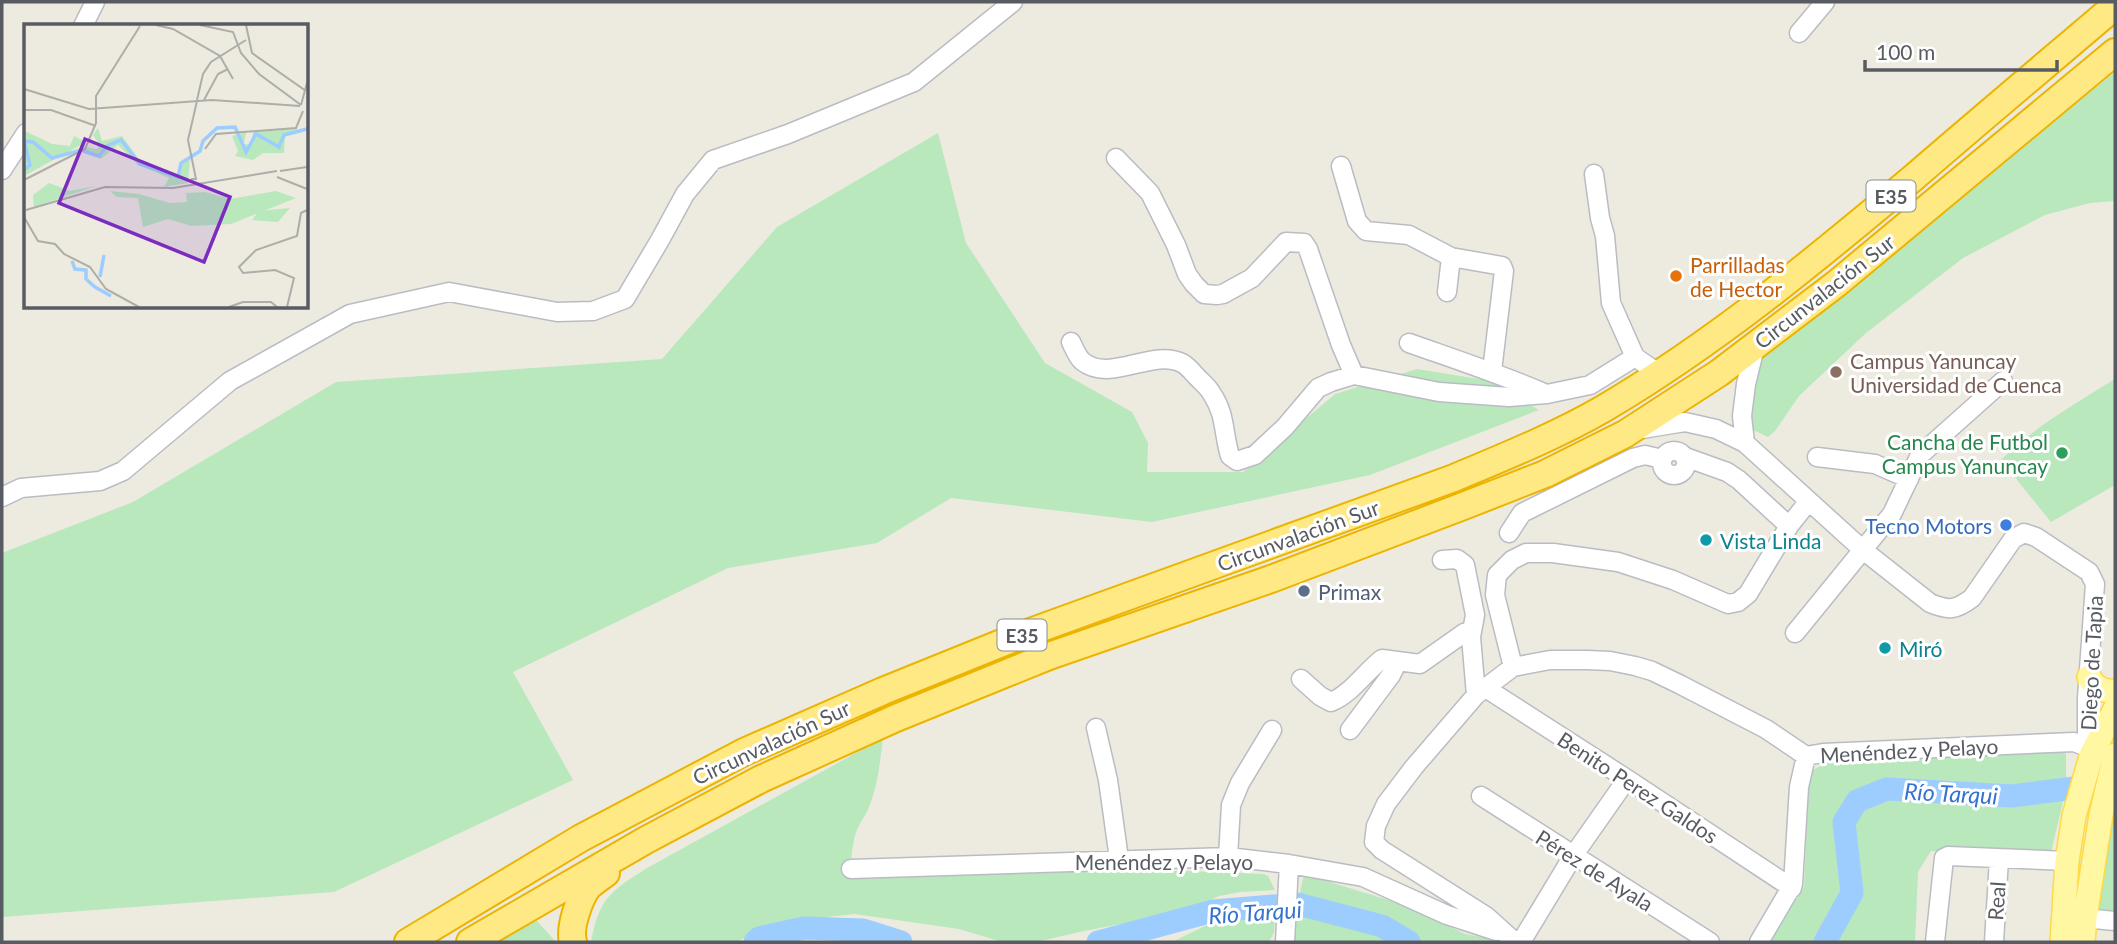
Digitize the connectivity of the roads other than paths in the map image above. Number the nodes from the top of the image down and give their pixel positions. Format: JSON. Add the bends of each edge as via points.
{"nodes":[{"id":1,"x":95,"y":2,"type":"edge"},
{"id":2,"x":1013,"y":2,"type":"edge"},
{"id":3,"x":1825,"y":2,"type":"edge"},
{"id":4,"x":2115,"y":6,"type":"edge"},
{"id":5,"x":84,"y":24,"type":"edge"},
{"id":6,"x":1799,"y":33,"type":"dead end"},
{"id":7,"x":2115,"y":52,"type":"edge"},
{"id":8,"x":24,"y":137,"type":"edge"},
{"id":9,"x":1116,"y":158,"type":"dead end"},
{"id":10,"x":1341,"y":166,"type":"dead end"},
{"id":11,"x":2,"y":170,"type":"edge"},
{"id":12,"x":1594,"y":174,"type":"dead end"},
{"id":13,"x":1451,"y":257,"type":"junction"},
{"id":14,"x":1447,"y":292,"type":"dead end"},
{"id":15,"x":1071,"y":342,"type":"dead end"},
{"id":16,"x":1409,"y":343,"type":"dead end"},
{"id":17,"x":1755,"y":346,"type":"junction"},
{"id":18,"x":1636,"y":357,"type":"junction"},
{"id":19,"x":1492,"y":371,"type":"junction"},
{"id":20,"x":1658,"y":373,"type":"junction"},
{"id":21,"x":1354,"y":375,"type":"junction"},
{"id":22,"x":2003,"y":381,"type":"dead end"},
{"id":23,"x":1547,"y":394,"type":"junction"},
{"id":24,"x":1625,"y":434,"type":"junction"},
{"id":25,"x":1745,"y":443,"type":"junction"},
{"id":26,"x":1817,"y":457,"type":"dead end"},
{"id":27,"x":1909,"y":479,"type":"junction"},
{"id":28,"x":2,"y":497,"type":"edge"},
{"id":29,"x":1808,"y":502,"type":"junction"},
{"id":30,"x":1789,"y":526,"type":"junction"},
{"id":31,"x":1509,"y":533,"type":"dead end"},
{"id":32,"x":1863,"y":550,"type":"junction"},
{"id":33,"x":1442,"y":560,"type":"dead end"},
{"id":34,"x":1795,"y":633,"type":"dead end"},
{"id":35,"x":1471,"y":637,"type":"junction"},
{"id":36,"x":1398,"y":661,"type":"junction"},
{"id":37,"x":1513,"y":667,"type":"junction"},
{"id":38,"x":2089,"y":677,"type":"junction"},
{"id":39,"x":1301,"y":679,"type":"dead end"},
{"id":40,"x":1480,"y":691,"type":"junction"},
{"id":41,"x":2115,"y":691,"type":"edge"},
{"id":42,"x":2115,"y":709,"type":"edge"},
{"id":43,"x":1096,"y":728,"type":"dead end"},
{"id":44,"x":1272,"y":730,"type":"dead end"},
{"id":45,"x":1350,"y":730,"type":"dead end"},
{"id":46,"x":2102,"y":754,"type":"edge"},
{"id":47,"x":1806,"y":756,"type":"junction"},
{"id":48,"x":1627,"y":779,"type":"junction"},
{"id":49,"x":1481,"y":796,"type":"dead end"},
{"id":50,"x":646,"y":840,"type":"junction"},
{"id":51,"x":1228,"y":856,"type":"junction"},
{"id":52,"x":1573,"y":856,"type":"junction"},
{"id":53,"x":1119,"y":859,"type":"junction"},
{"id":54,"x":1999,"y":859,"type":"junction"},
{"id":55,"x":2067,"y":861,"type":"junction"},
{"id":56,"x":851,"y":869,"type":"dead end"},
{"id":57,"x":1289,"y":869,"type":"junction"},
{"id":58,"x":1792,"y":888,"type":"junction"},
{"id":59,"x":2074,"y":917,"type":"junction"},
{"id":60,"x":2115,"y":921,"type":"edge"},
{"id":61,"x":1285,"y":935,"type":"edge"},
{"id":62,"x":1515,"y":940,"type":"edge"},
{"id":63,"x":408,"y":942,"type":"edge"},
{"id":64,"x":470,"y":942,"type":"edge"},
{"id":65,"x":573,"y":942,"type":"edge"},
{"id":66,"x":1710,"y":942,"type":"edge"},
{"id":67,"x":1759,"y":942,"type":"edge"},
{"id":68,"x":1935,"y":942,"type":"edge"},
{"id":69,"x":1994,"y":942,"type":"edge"},
{"id":70,"x":2062,"y":942,"type":"edge"},
{"id":71,"x":2083,"y":942,"type":"edge"}],
"edges":[{"from":1,"to":5,"type":"street"},
{"from":2,"to":28,"type":"street","via":[[914,82],[713,160],[685,194],[625,299],[593,311],[557,312],[449,292],[350,314],[230,381],[123,471],[100,481],[21,488]]},
{"from":3,"to":6,"type":"street"},
{"from":4,"to":20,"type":"highway","name":"Circunvalación Sur","number":"E35","via":[[1801,271]]},
{"from":7,"to":17,"type":"highway","name":"Circunvalación Sur","number":"E35"},
{"from":8,"to":11,"type":"street"},
{"from":9,"to":21,"type":"street","via":[[1150,193],[1187,274],[1204,294],[1230,291],[1252,278],[1286,242],[1304,243]]},
{"from":10,"to":13,"type":"street","via":[[1357,221],[1366,231],[1409,235]]},
{"from":12,"to":18,"type":"street","via":[[1611,303]]},
{"from":13,"to":14,"type":"street"},
{"from":13,"to":19,"type":"street","via":[[1502,266],[1504,271]]},
{"from":15,"to":21,"type":"street","via":[[1081,360],[1095,367],[1170,360],[1183,364],[1212,393],[1224,420],[1230,456],[1237,461],[1255,455],[1318,388]]},
{"from":16,"to":19,"type":"street"},
{"from":17,"to":24,"type":"highway","name":"Circunvalación Sur","number":"E35"},
{"from":17,"to":25,"type":"street","via":[[1742,416]]},
{"from":18,"to":20,"type":"street"},
{"from":18,"to":23,"type":"street","via":[[1590,385]]},
{"from":19,"to":23,"type":"street"},
{"from":20,"to":63,"type":"highway","name":"Circunvalación Sur","number":"E35","via":[[1602,409],[1454,478],[1019,636],[744,752],[581,838]]},
{"from":21,"to":23,"type":"street","via":[[1439,392],[1509,397]]},
{"from":22,"to":27,"type":"street","via":[[1920,455]]},
{"from":24,"to":25,"type":"street","name":"Diego de Tapia","via":[[1685,422],[1716,429]]},
{"from":24,"to":50,"type":"highway","name":"Circunvalación Sur","number":"E35","via":[[1489,496],[1271,579],[1049,656],[896,718],[761,779]]},
{"from":25,"to":29,"type":"street","name":"Diego de Tapia"},
{"from":26,"to":27,"type":"street","via":[[1875,464]]},
{"from":27,"to":32,"type":"street","via":[[1892,514]]},
{"from":29,"to":30,"type":"street"},
{"from":29,"to":32,"type":"street","name":"Diego de Tapia"},
{"from":30,"to":31,"type":"street","via":[[1727,472],[1673,450],[1662,459],[1633,458],[1522,513]]},
{"from":30,"to":37,"type":"street","via":[[1748,594],[1728,604],[1618,562],[1553,553],[1526,553],[1512,560],[1497,575],[1495,595]]},
{"from":32,"to":34,"type":"street"},
{"from":32,"to":38,"type":"street","name":"Diego de Tapia","via":[[1930,603],[1953,609],[1972,598],[2013,539],[2024,533],[2092,568]]},
{"from":33,"to":35,"type":"street","via":[[1457,559],[1465,565],[1475,615]]},
{"from":35,"to":36,"type":"street","via":[[1464,633],[1420,664]]},
{"from":35,"to":40,"type":"street"},
{"from":36,"to":39,"type":"street","via":[[1382,659],[1331,702]]},
{"from":36,"to":45,"type":"street"},
{"from":37,"to":40,"type":"street","name":"Menéndez y Pelayo"},
{"from":37,"to":47,"type":"street","name":"Menéndez y Pelayo","via":[[1587,660],[1652,671],[1766,729]]},
{"from":38,"to":41,"type":"main road","via":[[2103,691]]},
{"from":38,"to":46,"type":"street","name":"Diego de Tapia"},
{"from":40,"to":48,"type":"street","name":"Benito Perez Galdos"},
{"from":40,"to":62,"type":"street","name":"Menéndez y Pelayo","via":[[1386,804],[1374,842]]},
{"from":42,"to":46,"type":"main road"},
{"from":43,"to":53,"type":"street"},
{"from":44,"to":51,"type":"street","via":[[1230,805]]},
{"from":46,"to":47,"type":"street","name":"Menéndez y Pelayo","via":[[2074,742]]},
{"from":46,"to":55,"type":"main road","via":[[2074,816]]},
{"from":46,"to":59,"type":"main road","via":[[2101,815]]},
{"from":47,"to":58,"type":"street","via":[[1799,787]]},
{"from":48,"to":52,"type":"street"},
{"from":48,"to":58,"type":"street","name":"Benito Perez Galdos"},
{"from":49,"to":52,"type":"street","name":"Pérez de Ayala"},
{"from":50,"to":64,"type":"highway","name":"Circunvalación Sur","number":"E35"},
{"from":50,"to":65,"type":"highway","via":[[588,887],[573,919]]},
{"from":51,"to":53,"type":"street","name":"Menéndez y Pelayo"},
{"from":51,"to":57,"type":"street","name":"Menéndez y Pelayo"},
{"from":52,"to":62,"type":"street"},
{"from":52,"to":66,"type":"street","name":"Pérez de Ayala"},
{"from":53,"to":56,"type":"street","name":"Menéndez y Pelayo"},
{"from":54,"to":55,"type":"street"},
{"from":54,"to":68,"type":"street","via":[[1944,858]]},
{"from":54,"to":69,"type":"street","name":"Real"},
{"from":55,"to":59,"type":"main road"},
{"from":57,"to":61,"type":"street"},
{"from":57,"to":62,"type":"street","name":"Menéndez y Pelayo","via":[[1363,877]]},
{"from":58,"to":67,"type":"street"},
{"from":59,"to":60,"type":"street"},
{"from":59,"to":70,"type":"main road"},
{"from":59,"to":71,"type":"main road"}]}
